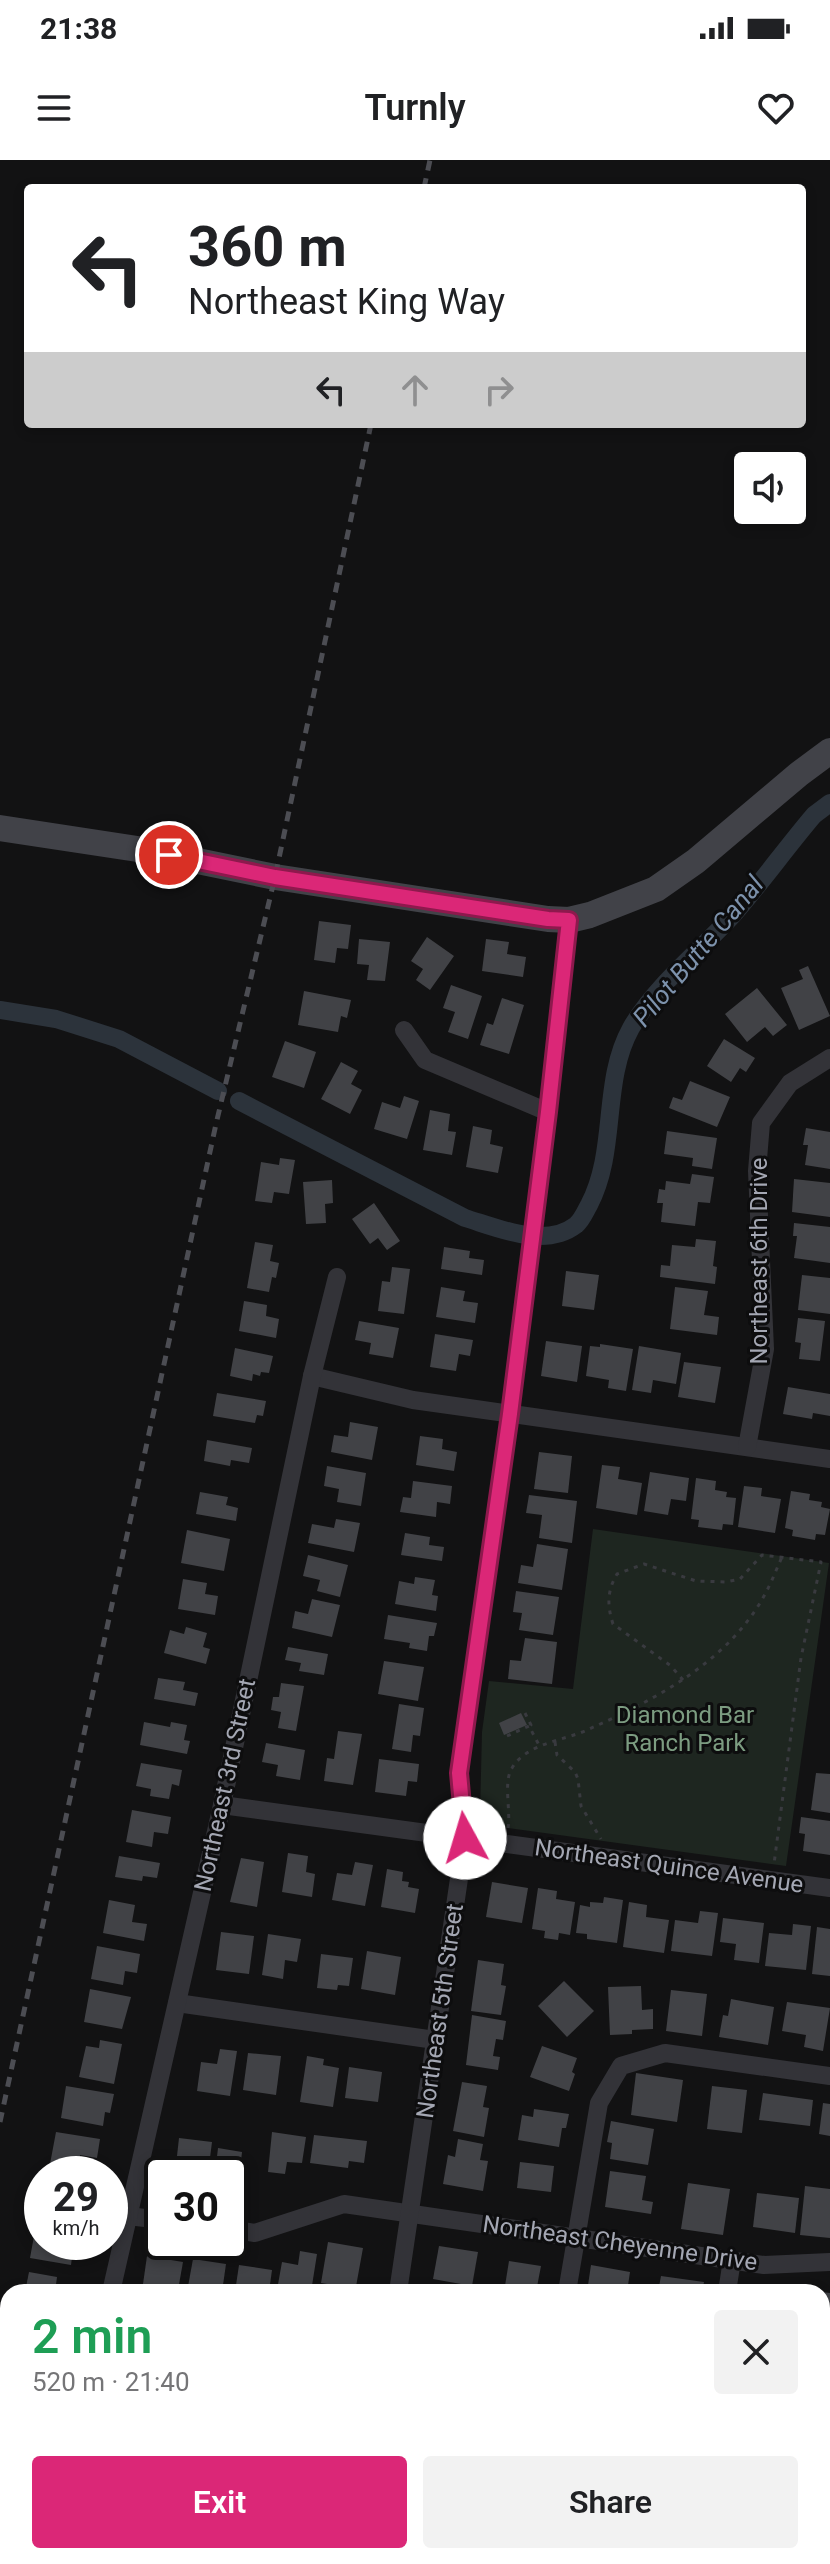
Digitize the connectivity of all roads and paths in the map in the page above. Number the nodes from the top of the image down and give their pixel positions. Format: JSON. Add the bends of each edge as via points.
{"nodes":[{"id":1,"x":830,"y":751,"type":"edge"},
{"id":2,"x":0,"y":828,"type":"edge"},
{"id":3,"x":569,"y":920,"type":"junction"},
{"id":4,"x":404,"y":1030,"type":"dead end"},
{"id":5,"x":830,"y":1058,"type":"edge"},
{"id":6,"x":548,"y":1112,"type":"junction"},
{"id":7,"x":337,"y":1277,"type":"dead end"},
{"id":8,"x":312,"y":1376,"type":"junction"},
{"id":9,"x":510,"y":1414,"type":"junction"},
{"id":10,"x":747,"y":1447,"type":"junction"},
{"id":11,"x":830,"y":1459,"type":"edge"},
{"id":12,"x":782,"y":1557,"type":"junction"},
{"id":13,"x":683,"y":1680,"type":"junction"},
{"id":14,"x":525,"y":1713,"type":"dead end"},
{"id":15,"x":529,"y":1726,"type":"junction"},
{"id":16,"x":507,"y":1736,"type":"dead end"},
{"id":17,"x":555,"y":1742,"type":"junction"},
{"id":18,"x":540,"y":1747,"type":"junction"},
{"id":19,"x":222,"y":1805,"type":"junction"},
{"id":20,"x":465,"y":1838,"type":"junction"},
{"id":21,"x":505,"y":1843,"type":"junction"},
{"id":22,"x":601,"y":1857,"type":"junction"},
{"id":23,"x":772,"y":1880,"type":"junction"},
{"id":24,"x":830,"y":1888,"type":"edge"},
{"id":25,"x":177,"y":2003,"type":"junction"},
{"id":26,"x":435,"y":2040,"type":"junction"},
{"id":27,"x":830,"y":2076,"type":"edge"},
{"id":28,"x":410,"y":2213,"type":"junction"},
{"id":29,"x":128,"y":2216,"type":"joint"},
{"id":30,"x":144,"y":2218,"type":"edge"},
{"id":31,"x":248,"y":2232,"type":"edge"},
{"id":32,"x":576,"y":2237,"type":"junction"},
{"id":33,"x":118,"y":2260,"type":"edge"},
{"id":34,"x":732,"y":2260,"type":"junction"},
{"id":35,"x":830,"y":2262,"type":"edge"},
{"id":36,"x":113,"y":2284,"type":"edge"},
{"id":37,"x":399,"y":2284,"type":"edge"},
{"id":38,"x":568,"y":2284,"type":"edge"},
{"id":39,"x":728,"y":2284,"type":"edge"}],
"edges":[{"from":1,"to":3,"type":"street","via":[[656,889]]},
{"from":2,"to":3,"type":"street","via":[[130,847],[275,877]]},
{"from":3,"to":6,"type":"street","name":"Northeast 5th Street"},
{"from":4,"to":6,"type":"street","via":[[425,1060]]},
{"from":5,"to":10,"type":"street","name":"Northeast 6th Drive","via":[[790,1083],[761,1123],[757,1171],[765,1349]]},
{"from":6,"to":9,"type":"street","name":"Northeast 5th Street"},
{"from":7,"to":8,"type":"street","name":"Northeast 3rd Street"},
{"from":8,"to":9,"type":"street","via":[[413,1400]]},
{"from":8,"to":19,"type":"street","name":"Northeast 3rd Street"},
{"from":9,"to":10,"type":"street"},
{"from":9,"to":20,"type":"street","name":"Northeast 5th Street","via":[[459,1773]]},
{"from":10,"to":11,"type":"street"},
{"from":12,"to":13,"type":"path","via":[[745,1623]]},
{"from":12,"to":13,"type":"path","via":[[762,1555],[740,1579],[726,1582],[696,1581],[644,1564],[617,1574],[609,1587],[613,1624]]},
{"from":12,"to":23,"type":"path","via":[[821,1562],[801,1658]]},
{"from":13,"to":17,"type":"path","via":[[650,1701]]},
{"from":14,"to":15,"type":"path"},
{"from":15,"to":16,"type":"path"},
{"from":15,"to":18,"type":"path"},
{"from":17,"to":18,"type":"path"},
{"from":17,"to":22,"type":"path","via":[[557,1755],[578,1779],[581,1806],[603,1843]]},
{"from":18,"to":21,"type":"path","via":[[511,1769]]},
{"from":19,"to":20,"type":"street","name":"Northeast Quince Avenue"},
{"from":19,"to":25,"type":"street","name":"Northeast 3rd Street"},
{"from":20,"to":21,"type":"street","name":"Northeast Quince Avenue"},
{"from":20,"to":26,"type":"street","name":"Northeast 5th Street"},
{"from":21,"to":22,"type":"street","name":"Northeast Quince Avenue"},
{"from":22,"to":23,"type":"street","name":"Northeast Quince Avenue"},
{"from":23,"to":24,"type":"street","name":"Northeast Quince Avenue"},
{"from":25,"to":26,"type":"street"},
{"from":25,"to":29,"type":"street","name":"Northeast 3rd Street"},
{"from":26,"to":28,"type":"street","name":"Northeast 5th Street"},
{"from":27,"to":32,"type":"street","via":[[665,2053],[621,2066],[599,2103]]},
{"from":28,"to":31,"type":"street","name":"Northeast Cheyenne Drive","via":[[344,2204]]},
{"from":28,"to":32,"type":"street","name":"Northeast Cheyenne Drive"},
{"from":28,"to":37,"type":"street","name":"Northeast 5th Street"},
{"from":29,"to":30,"type":"street"},
{"from":32,"to":34,"type":"street","name":"Northeast Cheyenne Drive"},
{"from":32,"to":38,"type":"street"},
{"from":33,"to":36,"type":"street","name":"Northeast 3rd Street"},
{"from":34,"to":35,"type":"street","name":"Northeast Cheyenne Drive","via":[[764,2265]]},
{"from":34,"to":39,"type":"street"}]}
